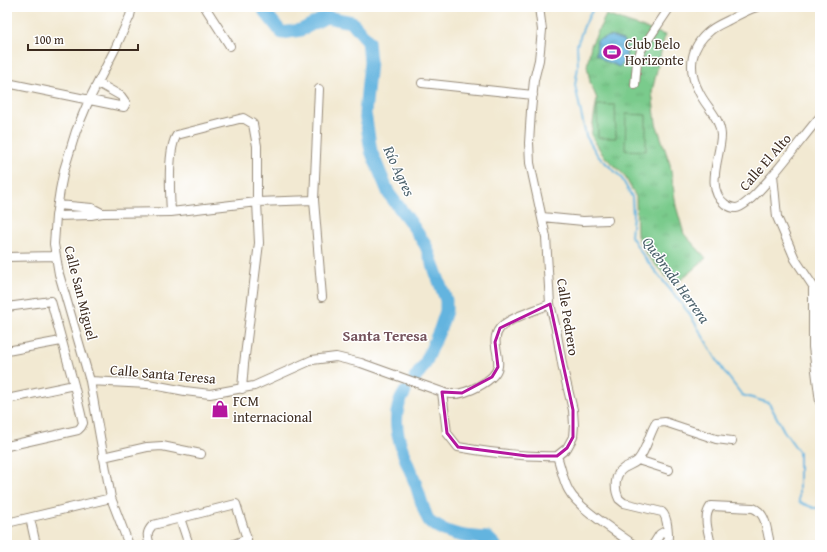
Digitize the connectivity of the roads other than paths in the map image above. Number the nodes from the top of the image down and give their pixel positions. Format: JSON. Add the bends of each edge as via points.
{"nodes":[{"id":1,"x":132,"y":7,"type":"edge"},
{"id":2,"x":205,"y":7,"type":"edge"},
{"id":3,"x":539,"y":7,"type":"edge"},
{"id":4,"x":670,"y":7,"type":"edge"},
{"id":5,"x":757,"y":7,"type":"edge"},
{"id":6,"x":230,"y":46,"type":"dead end"},
{"id":7,"x":7,"y":83,"type":"edge"},
{"id":8,"x":98,"y":83,"type":"junction"},
{"id":9,"x":422,"y":83,"type":"dead end"},
{"id":10,"x":635,"y":85,"type":"dead end"},
{"id":11,"x":319,"y":88,"type":"dead end"},
{"id":12,"x":533,"y":95,"type":"junction"},
{"id":13,"x":89,"y":100,"type":"junction"},
{"id":14,"x":820,"y":117,"type":"edge"},
{"id":15,"x":773,"y":175,"type":"junction"},
{"id":16,"x":314,"y":200,"type":"junction"},
{"id":17,"x":257,"y":202,"type":"junction"},
{"id":18,"x":58,"y":204,"type":"junction"},
{"id":19,"x":171,"y":212,"type":"junction"},
{"id":20,"x":102,"y":213,"type":"junction"},
{"id":21,"x":56,"y":216,"type":"junction"},
{"id":22,"x":542,"y":217,"type":"junction"},
{"id":23,"x":608,"y":220,"type":"dead end"},
{"id":24,"x":55,"y":256,"type":"junction"},
{"id":25,"x":7,"y":258,"type":"edge"},
{"id":26,"x":817,"y":286,"type":"edge"},
{"id":27,"x":322,"y":297,"type":"dead end"},
{"id":28,"x":550,"y":304,"type":"junction"},
{"id":29,"x":7,"y":307,"type":"edge"},
{"id":30,"x":61,"y":341,"type":"junction"},
{"id":31,"x":7,"y":351,"type":"edge"},
{"id":32,"x":90,"y":381,"type":"junction"},
{"id":33,"x":74,"y":385,"type":"junction"},
{"id":34,"x":242,"y":389,"type":"junction"},
{"id":35,"x":442,"y":392,"type":"junction"},
{"id":36,"x":7,"y":399,"type":"edge"},
{"id":37,"x":820,"y":402,"type":"edge"},
{"id":38,"x":732,"y":442,"type":"dead end"},
{"id":39,"x":7,"y":446,"type":"edge"},
{"id":40,"x":201,"y":454,"type":"dead end"},
{"id":41,"x":557,"y":456,"type":"junction"},
{"id":42,"x":103,"y":457,"type":"junction"},
{"id":43,"x":638,"y":460,"type":"junction"},
{"id":44,"x":669,"y":470,"type":"dead end"},
{"id":45,"x":111,"y":498,"type":"junction"},
{"id":46,"x":30,"y":518,"type":"junction"},
{"id":47,"x":180,"y":518,"type":"junction"},
{"id":48,"x":7,"y":523,"type":"edge"},
{"id":49,"x":667,"y":530,"type":"junction"},
{"id":50,"x":769,"y":539,"type":"dead end"},
{"id":51,"x":36,"y":545,"type":"edge"},
{"id":52,"x":129,"y":545,"type":"edge"},
{"id":53,"x":150,"y":545,"type":"edge"},
{"id":54,"x":189,"y":545,"type":"edge"},
{"id":55,"x":232,"y":545,"type":"edge"},
{"id":56,"x":634,"y":545,"type":"edge"},
{"id":57,"x":653,"y":545,"type":"edge"},
{"id":58,"x":667,"y":545,"type":"edge"},
{"id":59,"x":711,"y":545,"type":"edge"}],
"edges":[{"from":1,"to":8,"type":"street","name":"Calle San Miguel"},
{"from":2,"to":6,"type":"street"},
{"from":3,"to":12,"type":"street","name":"Calle Pedrero","via":[[542,30]]},
{"from":4,"to":10,"type":"street","via":[[641,50]]},
{"from":5,"to":15,"type":"street","name":"Calle El Alto","via":[[711,30],[698,42],[692,58],[692,69],[699,93],[716,116],[721,134],[715,179],[717,196],[729,207],[737,208],[746,203]]},
{"from":7,"to":13,"type":"street"},
{"from":8,"to":13,"type":"street","name":"Calle San Miguel"},
{"from":8,"to":13,"type":"street","via":[[117,90],[126,103],[124,107]]},
{"from":9,"to":12,"type":"street"},
{"from":11,"to":16,"type":"street"},
{"from":12,"to":22,"type":"street","name":"Calle Pedrero","via":[[530,162]]},
{"from":13,"to":18,"type":"street","name":"Calle San Miguel","via":[[64,170]]},
{"from":14,"to":15,"type":"street","name":"Calle El Alto"},
{"from":15,"to":26,"type":"street","via":[[777,217],[795,259]]},
{"from":16,"to":17,"type":"street"},
{"from":16,"to":27,"type":"street"},
{"from":17,"to":19,"type":"street"},
{"from":17,"to":19,"type":"street","via":[[257,146],[253,124],[243,118],[177,135],[173,140],[170,175]]},
{"from":17,"to":34,"type":"street","via":[[259,243]]},
{"from":18,"to":20,"type":"street","via":[[92,208]]},
{"from":18,"to":21,"type":"street","name":"Calle San Miguel"},
{"from":19,"to":20,"type":"street"},
{"from":20,"to":21,"type":"street"},
{"from":21,"to":24,"type":"street","name":"Calle San Miguel"},
{"from":22,"to":23,"type":"street","via":[[583,222]]},
{"from":22,"to":28,"type":"street","name":"Calle Pedrero","via":[[546,237]]},
{"from":24,"to":25,"type":"street"},
{"from":24,"to":32,"type":"street","name":"Calle San Miguel"},
{"from":26,"to":37,"type":"street","via":[[813,348]]},
{"from":28,"to":35,"type":"street","name":"Calle Santa Teresa","via":[[500,328],[495,342],[498,367],[492,377],[476,388],[462,393]]},
{"from":28,"to":41,"type":"street","name":"Calle Pedrero","via":[[574,425],[573,437],[567,448]]},
{"from":29,"to":30,"type":"street","via":[[51,301]]},
{"from":30,"to":31,"type":"street"},
{"from":30,"to":33,"type":"street"},
{"from":32,"to":34,"type":"street","name":"Calle Santa Teresa","via":[[148,384],[210,394]]},
{"from":32,"to":42,"type":"street","name":"Calle San Miguel"},
{"from":33,"to":36,"type":"street"},
{"from":33,"to":39,"type":"street","via":[[82,417],[82,424],[78,430]]},
{"from":34,"to":35,"type":"street","name":"Calle Santa Teresa","via":[[312,360],[336,357],[361,363]]},
{"from":35,"to":41,"type":"street","via":[[448,433],[458,447],[490,453]]},
{"from":38,"to":43,"type":"street","via":[[660,422],[654,426]]},
{"from":40,"to":42,"type":"street","via":[[162,446]]},
{"from":41,"to":56,"type":"street","via":[[569,491],[576,501]]},
{"from":42,"to":45,"type":"street","name":"Calle San Miguel"},
{"from":43,"to":44,"type":"street"},
{"from":43,"to":49,"type":"street","via":[[618,473],[616,481],[619,500],[662,512]]},
{"from":45,"to":46,"type":"street"},
{"from":45,"to":52,"type":"street","name":"Calle San Miguel"},
{"from":46,"to":48,"type":"street"},
{"from":46,"to":51,"type":"street"},
{"from":47,"to":53,"type":"street","via":[[153,525],[147,536]]},
{"from":47,"to":54,"type":"street"},
{"from":47,"to":55,"type":"street","via":[[236,504],[247,540]]},
{"from":49,"to":57,"type":"street","via":[[660,534]]},
{"from":49,"to":58,"type":"street"},
{"from":50,"to":59,"type":"street","via":[[763,514],[758,510],[711,506],[706,521]]}]}
